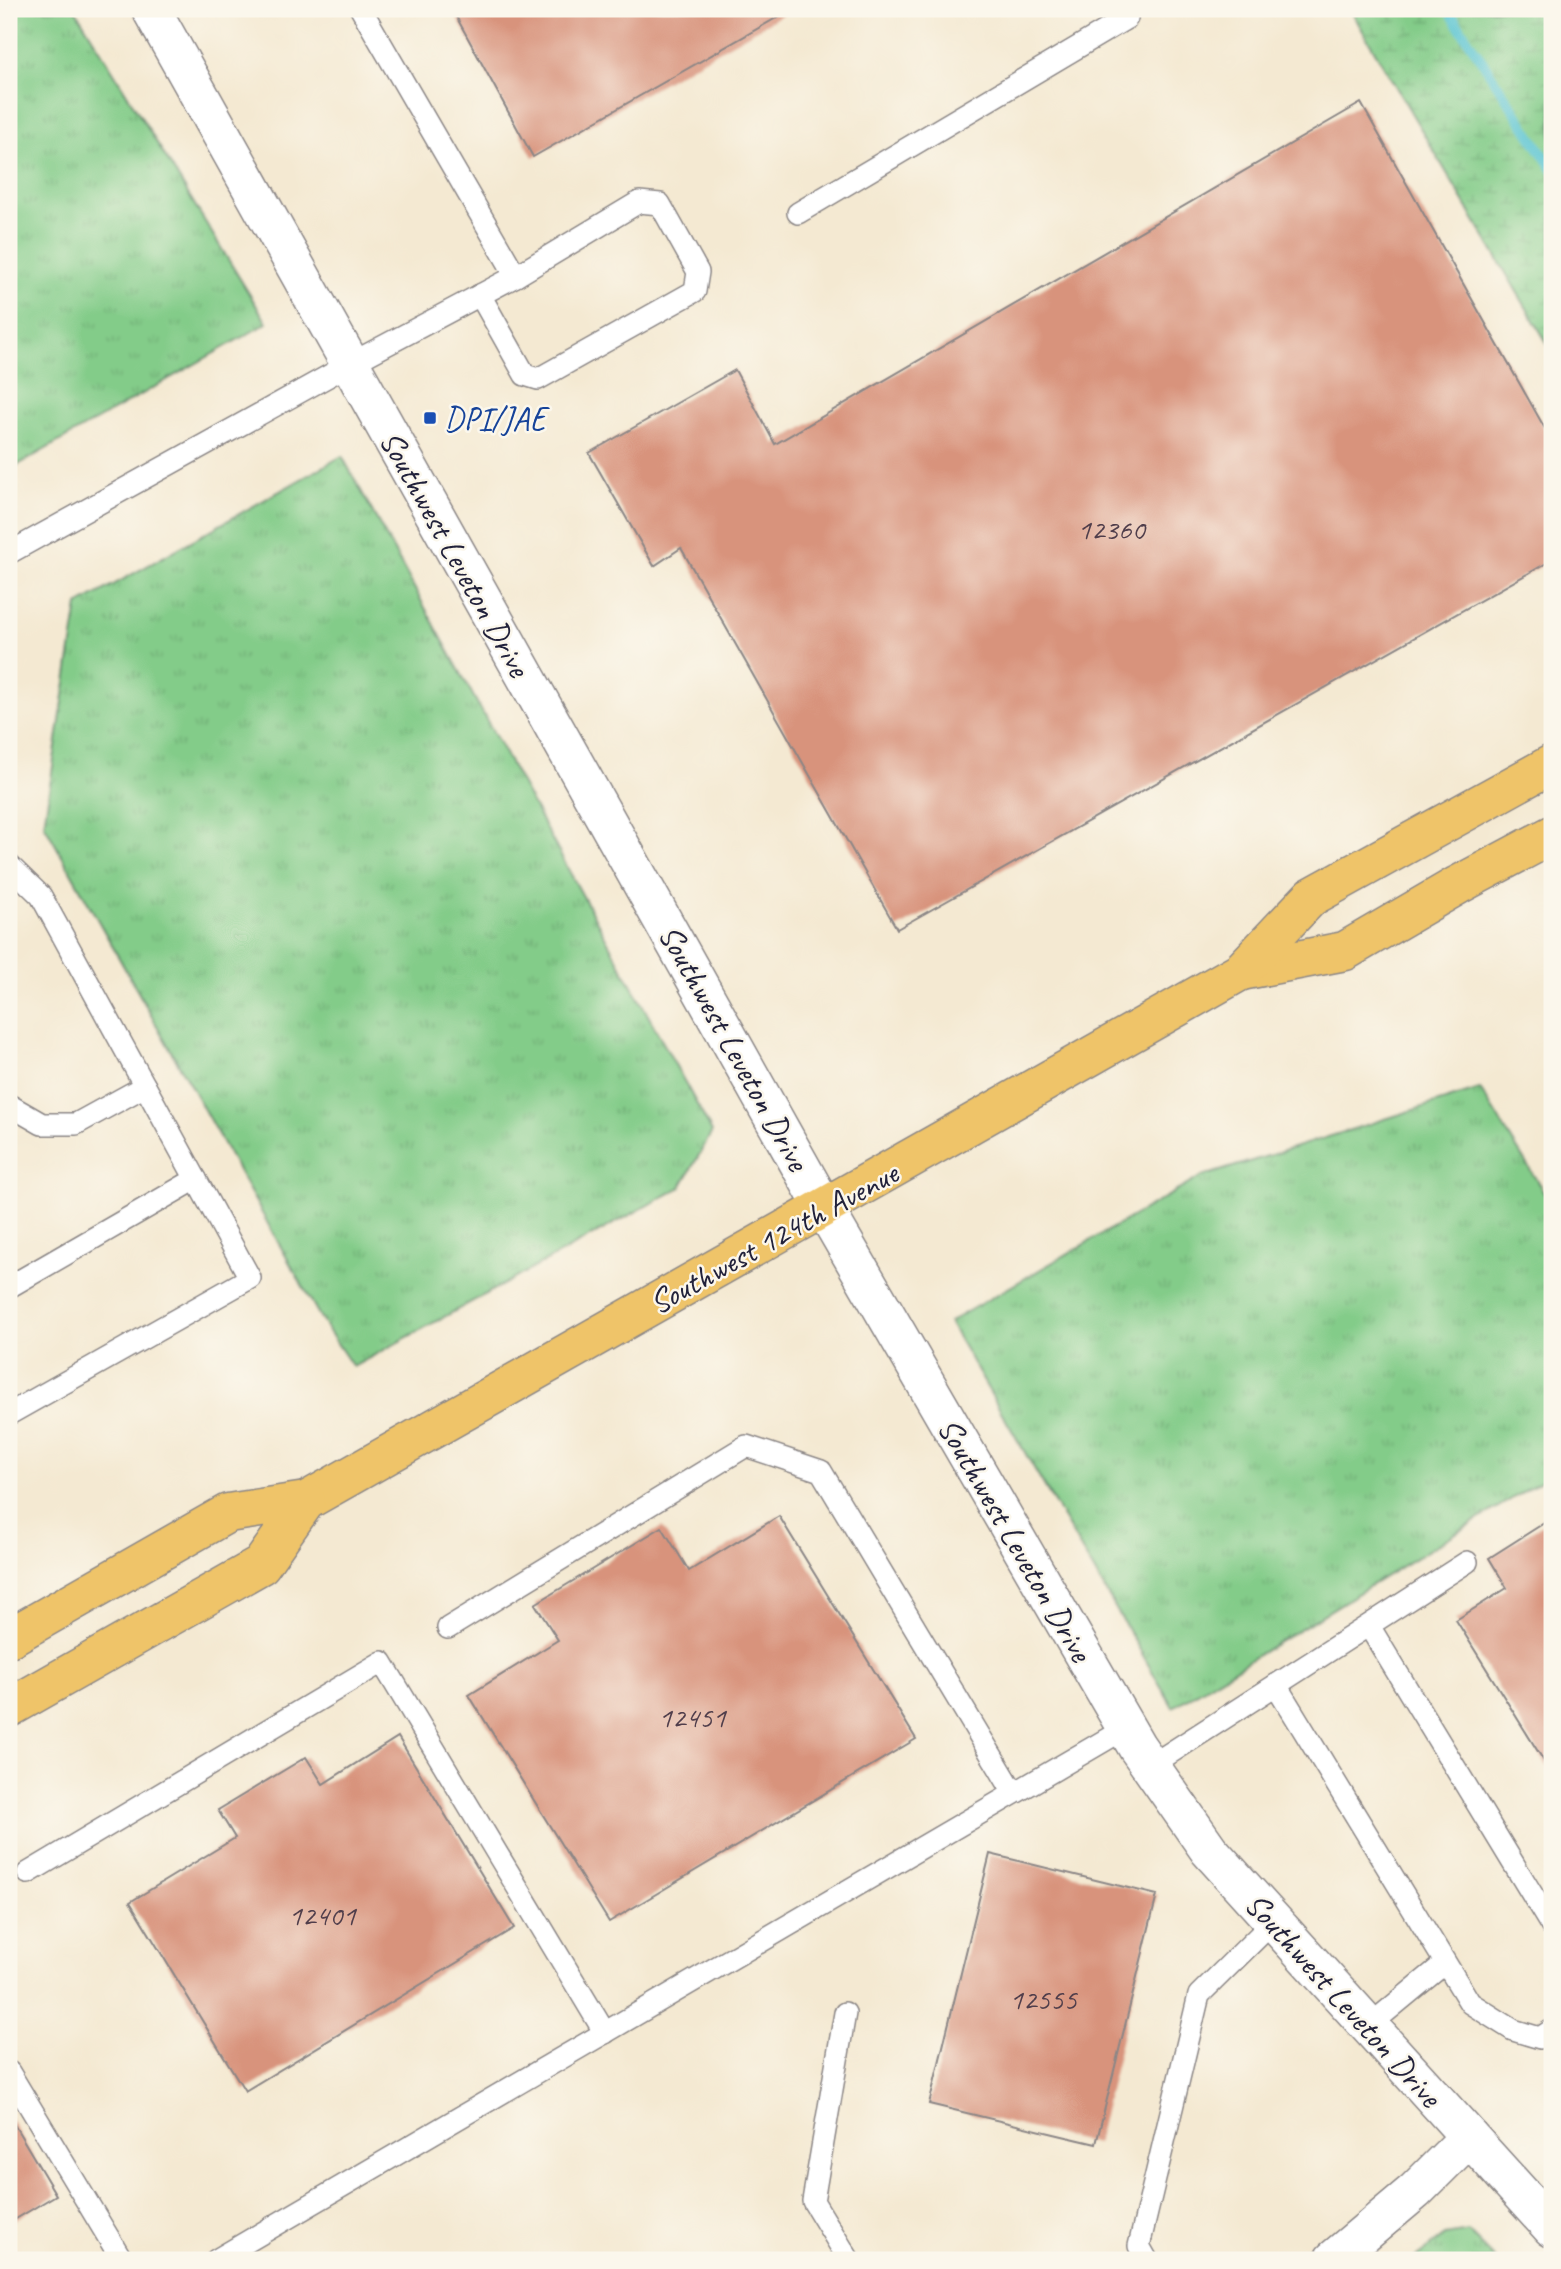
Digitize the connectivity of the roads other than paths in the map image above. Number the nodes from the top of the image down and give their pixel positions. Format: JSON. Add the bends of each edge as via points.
{"nodes":[{"id":1,"x":151,"y":9,"type":"edge"},
{"id":2,"x":361,"y":9,"type":"edge"},
{"id":3,"x":1128,"y":9,"type":"edge"},
{"id":4,"x":798,"y":214,"type":"dead end"},
{"id":5,"x":516,"y":276,"type":"junction"},
{"id":6,"x":480,"y":295,"type":"junction"},
{"id":7,"x":350,"y":364,"type":"junction"},
{"id":8,"x":9,"y":553,"type":"edge"},
{"id":9,"x":1552,"y":764,"type":"edge"},
{"id":10,"x":1552,"y":835,"type":"edge"},
{"id":11,"x":9,"y":865,"type":"edge"},
{"id":12,"x":1241,"y":971,"type":"junction"},
{"id":13,"x":145,"y":1086,"type":"junction"},
{"id":14,"x":9,"y":1105,"type":"edge"},
{"id":15,"x":196,"y":1179,"type":"junction"},
{"id":16,"x":824,"y":1208,"type":"junction"},
{"id":17,"x":9,"y":1287,"type":"edge"},
{"id":18,"x":9,"y":1414,"type":"edge"},
{"id":19,"x":306,"y":1501,"type":"junction"},
{"id":20,"x":1467,"y":1562,"type":"dead end"},
{"id":21,"x":1369,"y":1626,"type":"junction"},
{"id":22,"x":448,"y":1628,"type":"dead end"},
{"id":23,"x":9,"y":1638,"type":"edge"},
{"id":24,"x":1276,"y":1685,"type":"junction"},
{"id":25,"x":9,"y":1708,"type":"edge"},
{"id":26,"x":1125,"y":1728,"type":"junction"},
{"id":27,"x":1150,"y":1766,"type":"junction"},
{"id":28,"x":1014,"y":1793,"type":"junction"},
{"id":29,"x":28,"y":1873,"type":"dead end"},
{"id":30,"x":1274,"y":1921,"type":"junction"},
{"id":31,"x":1552,"y":1927,"type":"edge"},
{"id":32,"x":1445,"y":1962,"type":"junction"},
{"id":33,"x":845,"y":2013,"type":"dead end"},
{"id":34,"x":1370,"y":2025,"type":"junction"},
{"id":35,"x":1552,"y":2031,"type":"edge"},
{"id":36,"x":605,"y":2033,"type":"junction"},
{"id":37,"x":9,"y":2072,"type":"edge"},
{"id":38,"x":1469,"y":2137,"type":"junction"},
{"id":39,"x":1552,"y":2228,"type":"edge"},
{"id":40,"x":122,"y":2260,"type":"edge"},
{"id":41,"x":216,"y":2260,"type":"edge"},
{"id":42,"x":849,"y":2260,"type":"edge"},
{"id":43,"x":1147,"y":2260,"type":"edge"},
{"id":44,"x":1333,"y":2260,"type":"edge"}],
"edges":[{"from":1,"to":7,"type":"street","name":"Southwest Leveton Drive"},
{"from":2,"to":5,"type":"lane"},
{"from":3,"to":4,"type":"lane","via":[[1127,18]]},
{"from":5,"to":6,"type":"lane"},
{"from":5,"to":6,"type":"lane","via":[[639,202],[660,204],[698,272],[695,291],[538,379],[525,375]]},
{"from":6,"to":7,"type":"lane"},
{"from":7,"to":8,"type":"lane"},
{"from":7,"to":16,"type":"street","name":"Southwest Leveton Drive"},
{"from":9,"to":12,"type":"main road","name":"Southwest 124th Avenue","via":[[1311,897]]},
{"from":10,"to":12,"type":"main road","name":"Southwest 124th Avenue","via":[[1345,951]]},
{"from":11,"to":13,"type":"lane","via":[[40,896]]},
{"from":12,"to":16,"type":"main road","name":"Southwest 124th Avenue"},
{"from":13,"to":14,"type":"lane","via":[[76,1124],[42,1124]]},
{"from":13,"to":15,"type":"lane"},
{"from":15,"to":17,"type":"lane"},
{"from":15,"to":18,"type":"lane","via":[[250,1278]]},
{"from":16,"to":19,"type":"main road","name":"Southwest 124th Avenue"},
{"from":16,"to":26,"type":"street","name":"Southwest Leveton Drive"},
{"from":19,"to":23,"type":"main road","name":"Southwest 124th Avenue","via":[[228,1513]]},
{"from":19,"to":25,"type":"main road","name":"Southwest 124th Avenue","via":[[261,1565]]},
{"from":20,"to":21,"type":"lane"},
{"from":21,"to":24,"type":"lane"},
{"from":21,"to":31,"type":"lane"},
{"from":22,"to":28,"type":"lane","via":[[746,1446],[821,1471]]},
{"from":24,"to":27,"type":"lane"},
{"from":24,"to":32,"type":"lane"},
{"from":26,"to":27,"type":"street","name":"Southwest Leveton Drive"},
{"from":26,"to":28,"type":"lane"},
{"from":27,"to":30,"type":"street","name":"Southwest Leveton Drive","via":[[1209,1850]]},
{"from":28,"to":36,"type":"lane"},
{"from":29,"to":36,"type":"lane","via":[[382,1662]]},
{"from":30,"to":34,"type":"street","name":"Southwest Leveton Drive"},
{"from":30,"to":43,"type":"lane","via":[[1199,1995],[1139,2246]]},
{"from":32,"to":34,"type":"lane"},
{"from":32,"to":35,"type":"lane","via":[[1470,2003],[1513,2030],[1540,2038]]},
{"from":33,"to":42,"type":"lane","via":[[813,2201]]},
{"from":34,"to":38,"type":"street","name":"Southwest Leveton Drive"},
{"from":36,"to":41,"type":"lane"},
{"from":37,"to":40,"type":"lane"},
{"from":38,"to":39,"type":"street","name":"Southwest Leveton Drive"},
{"from":38,"to":44,"type":"street","via":[[1415,2191]]}]}
